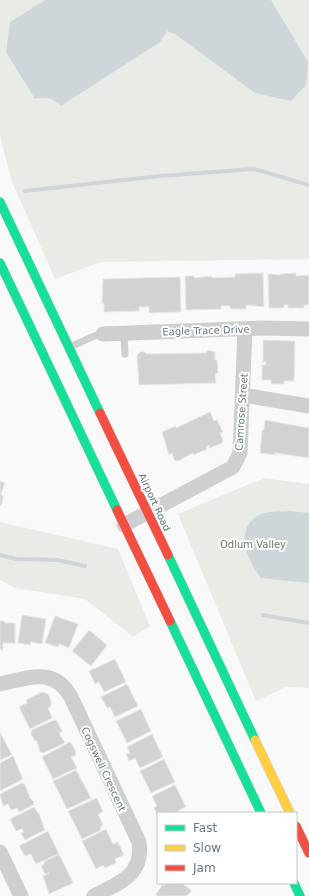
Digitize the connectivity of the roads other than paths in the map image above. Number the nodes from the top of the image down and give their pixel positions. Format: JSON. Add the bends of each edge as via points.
{"nodes":[{"id":1,"x":0,"y":202,"type":"edge"},
{"id":2,"x":0,"y":263,"type":"edge"},
{"id":3,"x":245,"y":329,"type":"junction"},
{"id":4,"x":309,"y":329,"type":"edge"},
{"id":5,"x":124,"y":333,"type":"junction"},
{"id":6,"x":103,"y":334,"type":"joint"},
{"id":7,"x":70,"y":348,"type":"junction"},
{"id":8,"x":125,"y":354,"type":"dead end"},
{"id":9,"x":243,"y":395,"type":"junction"},
{"id":10,"x":309,"y":406,"type":"edge"},
{"id":11,"x":148,"y":513,"type":"junction"},
{"id":12,"x":124,"y":525,"type":"junction"},
{"id":13,"x":0,"y":684,"type":"edge"},
{"id":14,"x":261,"y":812,"type":"edge"},
{"id":15,"x":290,"y":812,"type":"edge"},
{"id":16,"x":297,"y":828,"type":"edge"},
{"id":17,"x":0,"y":852,"type":"edge"},
{"id":18,"x":309,"y":853,"type":"edge"},
{"id":19,"x":294,"y":884,"type":"edge"},
{"id":20,"x":21,"y":896,"type":"edge"},
{"id":21,"x":94,"y":896,"type":"edge"},
{"id":22,"x":300,"y":896,"type":"edge"}],
"edges":[{"from":1,"to":7,"type":"main road","name":"Airport Road"},
{"from":2,"to":12,"type":"main road"},
{"from":3,"to":4,"type":"street","name":"Eagle Trace Drive"},
{"from":3,"to":5,"type":"street","name":"Eagle Trace Drive"},
{"from":3,"to":9,"type":"street","name":"Camrose Street"},
{"from":5,"to":6,"type":"street","name":"Eagle Trace Drive"},
{"from":5,"to":8,"type":"lane"},
{"from":6,"to":7,"type":"lane"},
{"from":7,"to":11,"type":"main road","name":"Airport Road"},
{"from":9,"to":10,"type":"street"},
{"from":9,"to":11,"type":"street","name":"Camrose Street","via":[[240,453],[233,467]]},
{"from":11,"to":12,"type":"street","name":"Camrose Street"},
{"from":11,"to":15,"type":"main road","name":"Airport Road"},
{"from":12,"to":14,"type":"main road"},
{"from":13,"to":21,"type":"street","name":"Cogswell Crescent","via":[[45,676],[61,682],[71,697],[139,842],[140,857],[137,867],[131,874]]},
{"from":16,"to":18,"type":"main road"},
{"from":17,"to":20,"type":"street"},
{"from":19,"to":22,"type":"main road"}]}
